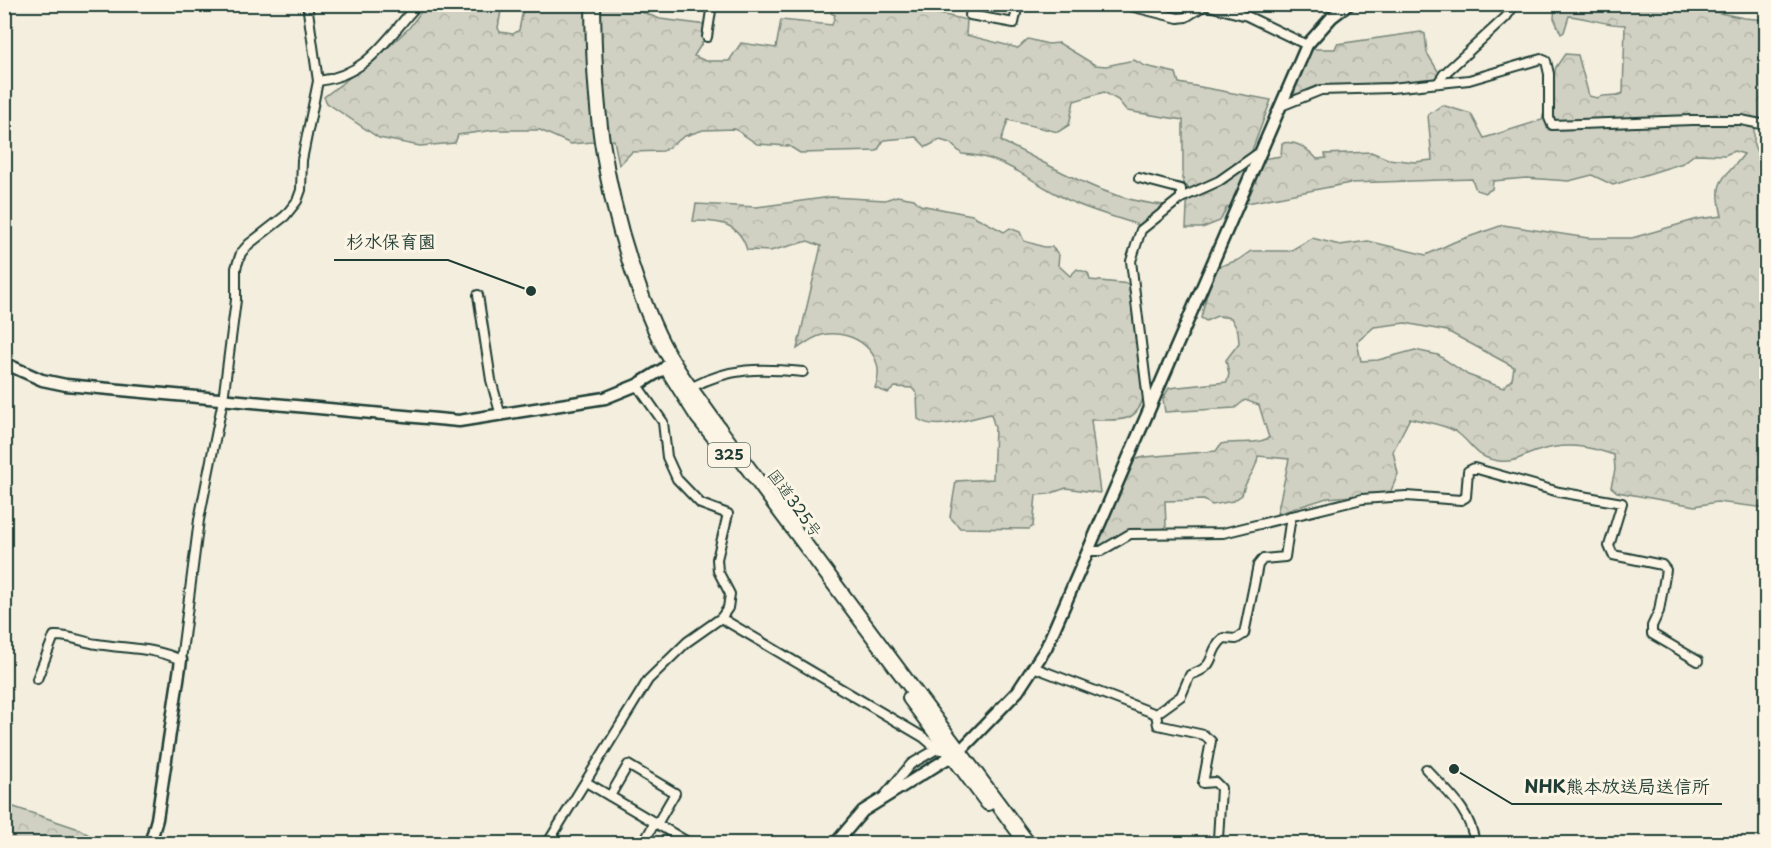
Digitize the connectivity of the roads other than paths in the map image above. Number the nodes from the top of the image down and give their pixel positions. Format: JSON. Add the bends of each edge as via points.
{"nodes":[{"id":1,"x":307,"y":4,"type":"edge"},
{"id":2,"x":418,"y":4,"type":"edge"},
{"id":3,"x":586,"y":4,"type":"edge"},
{"id":4,"x":593,"y":4,"type":"edge"},
{"id":5,"x":712,"y":4,"type":"edge"},
{"id":6,"x":973,"y":4,"type":"edge"},
{"id":7,"x":1018,"y":4,"type":"edge"},
{"id":8,"x":1122,"y":4,"type":"edge"},
{"id":9,"x":1348,"y":4,"type":"edge"},
{"id":10,"x":1515,"y":4,"type":"edge"},
{"id":11,"x":707,"y":37,"type":"dead end"},
{"id":12,"x":1307,"y":45,"type":"junction"},
{"id":13,"x":318,"y":81,"type":"junction"},
{"id":14,"x":1438,"y":83,"type":"junction"},
{"id":15,"x":1281,"y":106,"type":"junction"},
{"id":16,"x":1767,"y":125,"type":"edge"},
{"id":17,"x":1262,"y":150,"type":"junction"},
{"id":18,"x":1140,"y":178,"type":"dead end"},
{"id":19,"x":1181,"y":198,"type":"junction"},
{"id":20,"x":478,"y":295,"type":"dead end"},
{"id":21,"x":4,"y":363,"type":"edge"},
{"id":22,"x":669,"y":365,"type":"junction"},
{"id":23,"x":803,"y":372,"type":"dead end"},
{"id":24,"x":637,"y":385,"type":"junction"},
{"id":25,"x":692,"y":387,"type":"junction"},
{"id":26,"x":223,"y":400,"type":"junction"},
{"id":27,"x":1149,"y":408,"type":"junction"},
{"id":28,"x":501,"y":416,"type":"junction"},
{"id":29,"x":1292,"y":516,"type":"junction"},
{"id":30,"x":1089,"y":551,"type":"junction"},
{"id":31,"x":721,"y":618,"type":"junction"},
{"id":32,"x":181,"y":660,"type":"junction"},
{"id":33,"x":1698,"y":661,"type":"dead end"},
{"id":34,"x":1033,"y":668,"type":"junction"},
{"id":35,"x":37,"y":679,"type":"dead end"},
{"id":36,"x":1156,"y":714,"type":"junction"},
{"id":37,"x":950,"y":752,"type":"junction"},
{"id":38,"x":1426,"y":769,"type":"dead end"},
{"id":39,"x":586,"y":782,"type":"junction"},
{"id":40,"x":610,"y":796,"type":"junction"},
{"id":41,"x":884,"y":796,"type":"junction"},
{"id":42,"x":656,"y":823,"type":"junction"},
{"id":43,"x":150,"y":843,"type":"edge"},
{"id":44,"x":547,"y":843,"type":"edge"},
{"id":45,"x":643,"y":843,"type":"edge"},
{"id":46,"x":691,"y":843,"type":"edge"},
{"id":47,"x":835,"y":843,"type":"edge"},
{"id":48,"x":1018,"y":843,"type":"edge"},
{"id":49,"x":1029,"y":843,"type":"edge"},
{"id":50,"x":1222,"y":843,"type":"edge"},
{"id":51,"x":1475,"y":843,"type":"edge"}],
"edges":[{"from":1,"to":13,"type":"street"},
{"from":2,"to":13,"type":"street","via":[[365,63],[339,79]]},
{"from":3,"to":22,"type":"highway","name":"国道325号","number":"325","via":[[589,105],[602,196],[613,241],[642,322]]},
{"from":4,"to":22,"type":"highway","name":"国道325号","number":"325","via":[[598,118],[605,172],[624,244]]},
{"from":5,"to":11,"type":"street"},
{"from":6,"to":7,"type":"street","via":[[970,15],[1014,23]]},
{"from":8,"to":12,"type":"street","via":[[1178,18],[1205,5],[1247,16]]},
{"from":9,"to":12,"type":"street"},
{"from":10,"to":14,"type":"street","via":[[1506,18]]},
{"from":12,"to":15,"type":"street"},
{"from":13,"to":26,"type":"street","via":[[297,201],[285,216],[249,244],[236,268],[236,300]]},
{"from":14,"to":15,"type":"street","via":[[1321,90]]},
{"from":14,"to":16,"type":"street","via":[[1468,80],[1541,59],[1549,74],[1552,125],[1692,120],[1742,120]]},
{"from":15,"to":17,"type":"street"},
{"from":17,"to":19,"type":"street","via":[[1219,181]]},
{"from":17,"to":27,"type":"street"},
{"from":18,"to":19,"type":"street","via":[[1181,189]]},
{"from":19,"to":27,"type":"street","via":[[1141,230],[1131,261]]},
{"from":20,"to":28,"type":"street","via":[[491,380]]},
{"from":21,"to":26,"type":"street","via":[[42,380],[66,385]]},
{"from":22,"to":24,"type":"street"},
{"from":22,"to":25,"type":"highway","name":"国道325号","number":"325"},
{"from":22,"to":37,"type":"highway","name":"国道325号","number":"325","via":[[698,417]]},
{"from":23,"to":25,"type":"street","via":[[758,368],[713,376]]},
{"from":24,"to":28,"type":"street","via":[[592,401]]},
{"from":24,"to":31,"type":"street","via":[[663,422],[667,458],[677,479],[700,504],[728,514],[717,559],[718,571],[730,594]]},
{"from":25,"to":37,"type":"highway","name":"国道325号","number":"325"},
{"from":26,"to":28,"type":"street","via":[[438,420]]},
{"from":26,"to":32,"type":"street","via":[[199,520]]},
{"from":27,"to":30,"type":"street"},
{"from":29,"to":30,"type":"street","via":[[1223,533],[1130,534],[1101,551]]},
{"from":29,"to":33,"type":"street","via":[[1362,499],[1406,496],[1461,500],[1466,497],[1468,471],[1474,468],[1559,492],[1622,503],[1609,546],[1613,555],[1662,565],[1666,570],[1652,634]]},
{"from":29,"to":36,"type":"street","via":[[1285,557],[1263,560],[1258,565],[1244,634],[1236,639],[1224,638],[1217,644],[1209,666],[1190,675],[1181,696]]},
{"from":30,"to":34,"type":"street","via":[[1046,648]]},
{"from":31,"to":37,"type":"street"},
{"from":31,"to":39,"type":"street","via":[[687,642],[648,680]]},
{"from":32,"to":35,"type":"street","via":[[160,651],[54,636]]},
{"from":32,"to":43,"type":"street"},
{"from":34,"to":36,"type":"street"},
{"from":34,"to":37,"type":"street","via":[[1018,691]]},
{"from":36,"to":50,"type":"street","via":[[1158,725],[1204,735],[1211,741],[1203,783],[1215,782],[1221,788],[1218,839]]},
{"from":37,"to":41,"type":"street"},
{"from":37,"to":41,"type":"street","via":[[910,764]]},
{"from":37,"to":48,"type":"highway","name":"国道325号","number":"325"},
{"from":37,"to":49,"type":"highway","name":"国道325号","number":"325"},
{"from":38,"to":51,"type":"street","via":[[1466,813]]},
{"from":39,"to":40,"type":"street"},
{"from":39,"to":44,"type":"street"},
{"from":40,"to":42,"type":"street"},
{"from":40,"to":42,"type":"street","via":[[628,765],[675,793]]},
{"from":41,"to":47,"type":"street","via":[[863,811]]},
{"from":42,"to":45,"type":"street"},
{"from":42,"to":46,"type":"street"}]}
